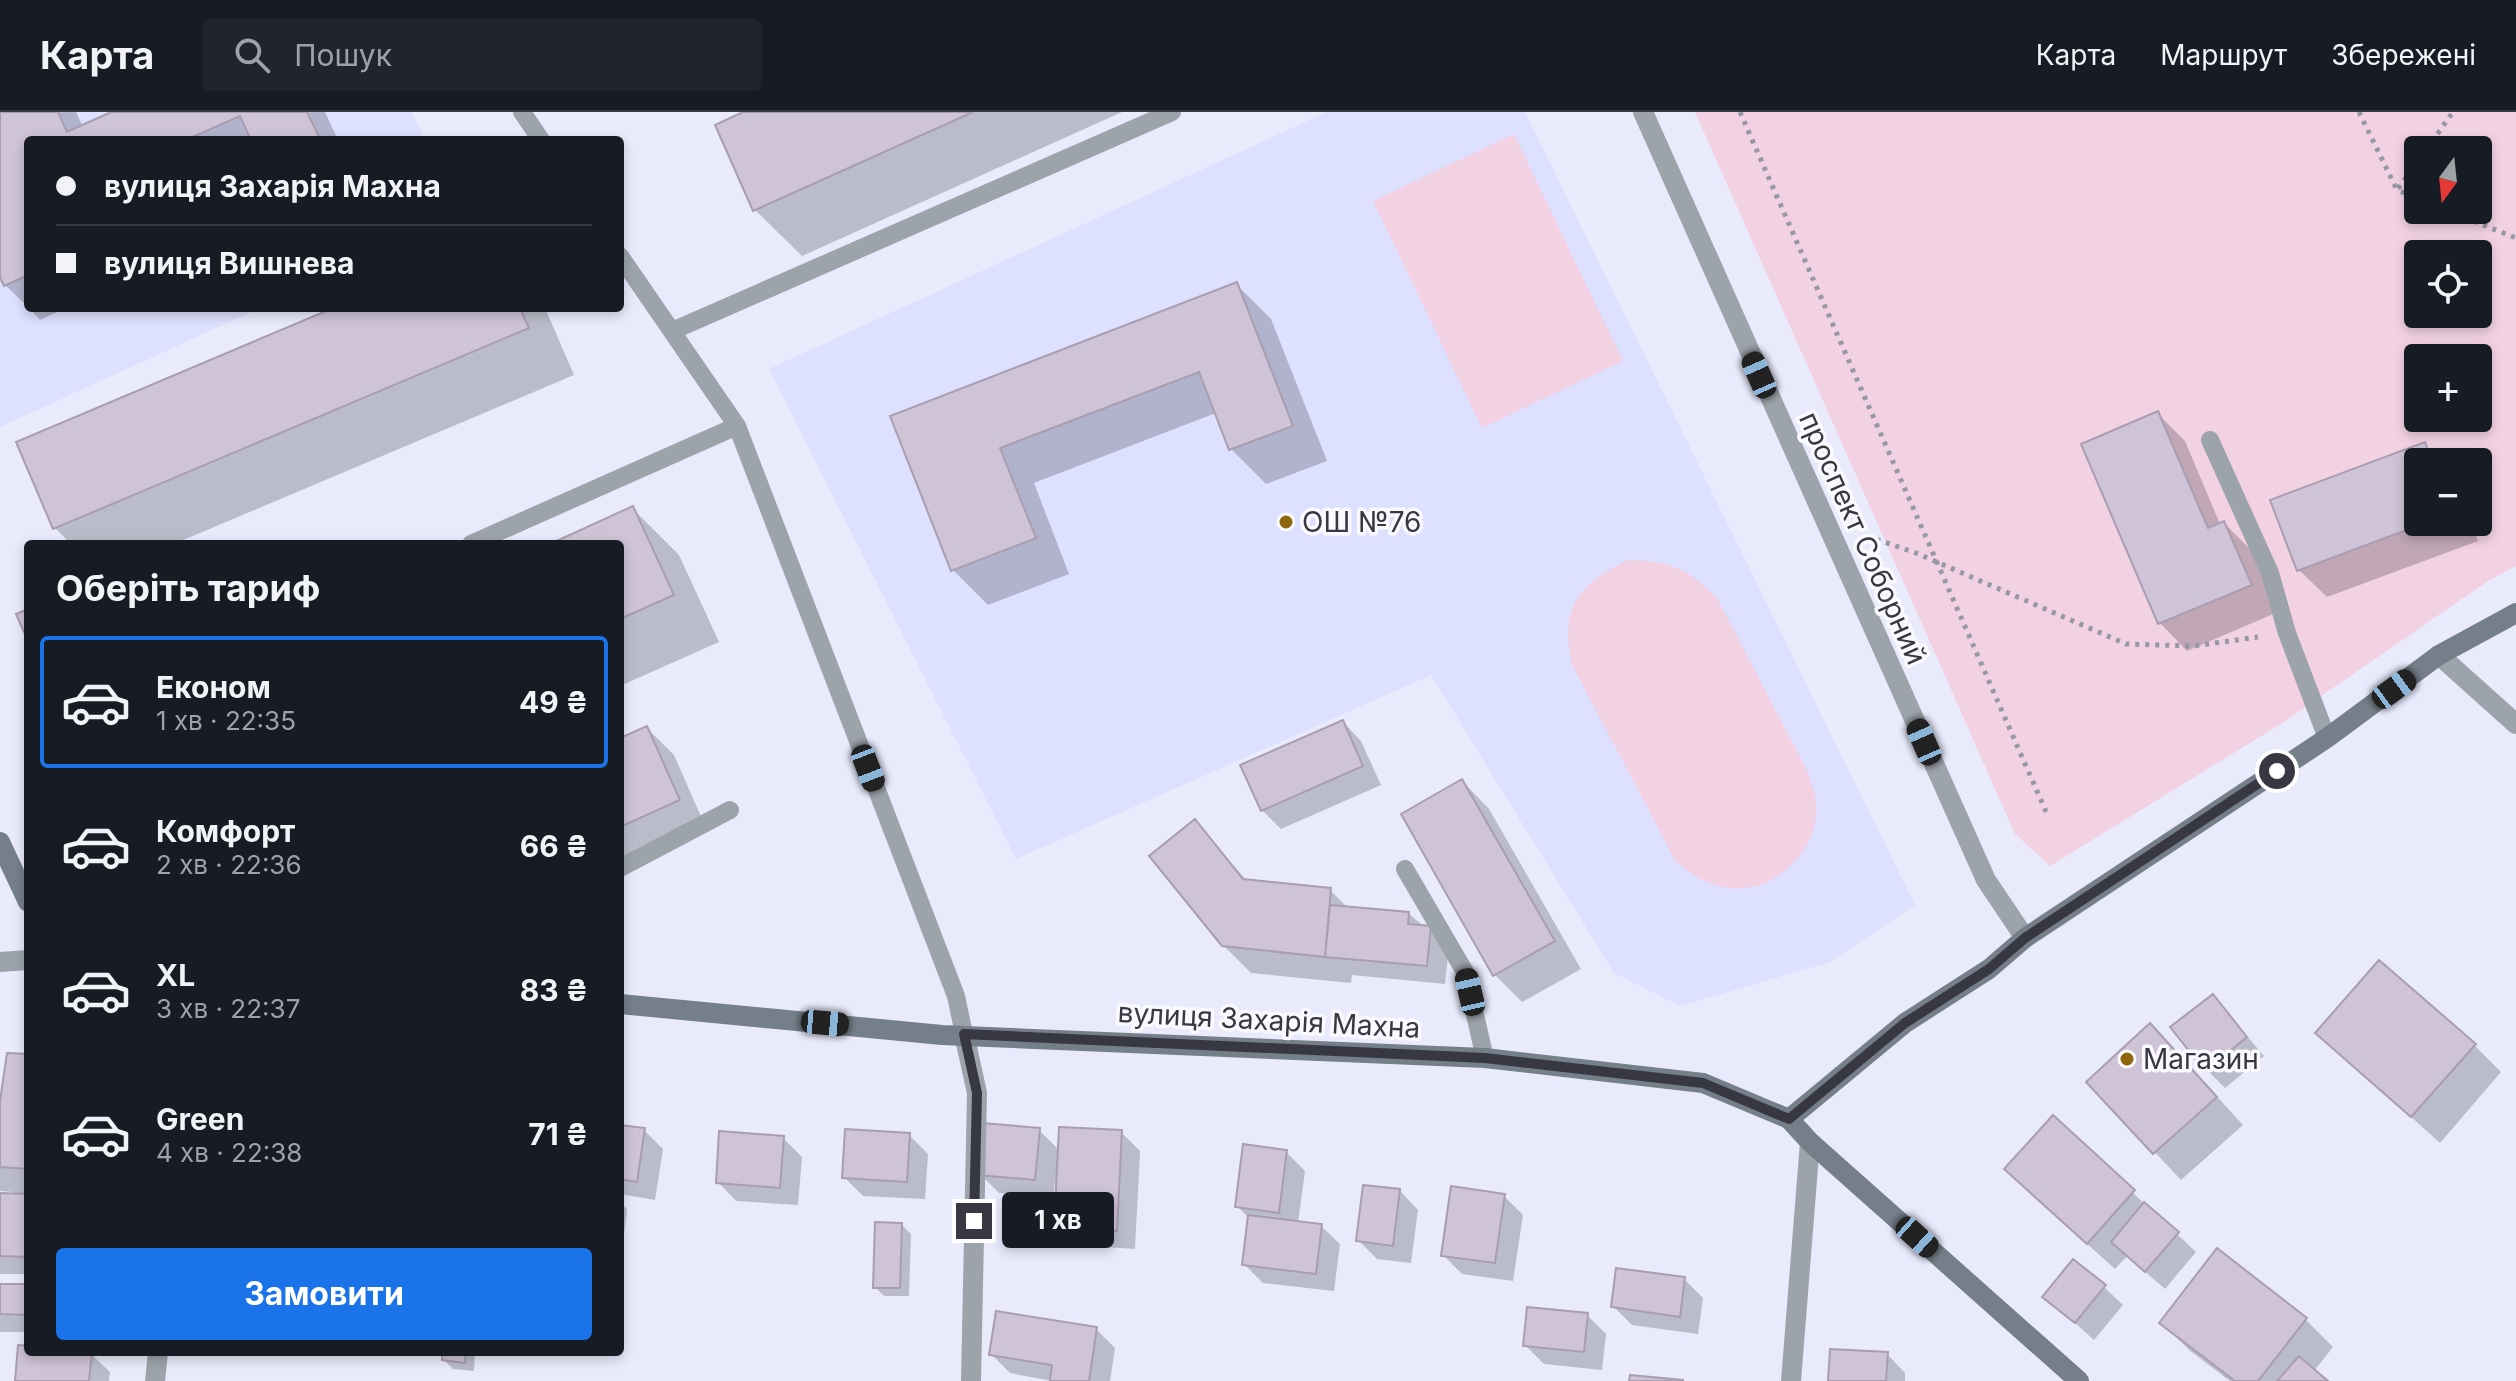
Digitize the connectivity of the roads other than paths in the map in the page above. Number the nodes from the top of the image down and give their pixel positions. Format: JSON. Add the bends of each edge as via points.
{"nodes":[{"id":1,"x":522,"y":112,"type":"edge"},
{"id":2,"x":1172,"y":112,"type":"edge"},
{"id":3,"x":1643,"y":112,"type":"edge"},
{"id":4,"x":538,"y":136,"type":"edge"},
{"id":5,"x":624,"y":262,"type":"edge"},
{"id":6,"x":672,"y":331,"type":"junction"},
{"id":7,"x":737,"y":426,"type":"junction"},
{"id":8,"x":2210,"y":440,"type":"dead end"},
{"id":9,"x":480,"y":540,"type":"edge"},
{"id":10,"x":2516,"y":613,"type":"edge"},
{"id":11,"x":2439,"y":655,"type":"junction"},
{"id":12,"x":2516,"y":724,"type":"edge"},
{"id":13,"x":2327,"y":738,"type":"junction"},
{"id":14,"x":730,"y":810,"type":"dead end"},
{"id":15,"x":0,"y":842,"type":"edge"},
{"id":16,"x":624,"y":866,"type":"edge"},
{"id":17,"x":1405,"y":869,"type":"dead end"},
{"id":18,"x":24,"y":893,"type":"edge"},
{"id":19,"x":2025,"y":938,"type":"junction"},
{"id":20,"x":24,"y":960,"type":"edge"},
{"id":21,"x":0,"y":962,"type":"edge"},
{"id":22,"x":624,"y":1004,"type":"edge"},
{"id":23,"x":964,"y":1034,"type":"junction"},
{"id":24,"x":1485,"y":1058,"type":"junction"},
{"id":25,"x":1789,"y":1119,"type":"junction"},
{"id":26,"x":1810,"y":1142,"type":"junction"},
{"id":27,"x":158,"y":1356,"type":"edge"},
{"id":28,"x":155,"y":1381,"type":"edge"},
{"id":29,"x":971,"y":1381,"type":"edge"},
{"id":30,"x":1791,"y":1381,"type":"edge"},
{"id":31,"x":2079,"y":1381,"type":"edge"}],
"edges":[{"from":1,"to":4,"type":"lane"},
{"from":2,"to":6,"type":"lane"},
{"from":3,"to":19,"type":"street","name":"проспект Соборний","via":[[1986,880]]},
{"from":5,"to":6,"type":"lane"},
{"from":6,"to":7,"type":"lane"},
{"from":7,"to":9,"type":"lane"},
{"from":7,"to":23,"type":"lane","via":[[956,996]]},
{"from":8,"to":13,"type":"lane","via":[[2270,573]]},
{"from":10,"to":11,"type":"street"},
{"from":11,"to":12,"type":"street"},
{"from":11,"to":13,"type":"street"},
{"from":13,"to":19,"type":"street"},
{"from":14,"to":16,"type":"lane"},
{"from":15,"to":18,"type":"street"},
{"from":17,"to":24,"type":"lane","via":[[1465,972]]},
{"from":19,"to":25,"type":"street","via":[[1989,969],[1905,1023]]},
{"from":20,"to":21,"type":"street"},
{"from":22,"to":23,"type":"street","name":"вулиця Захарія Махна"},
{"from":23,"to":24,"type":"street","name":"вулиця Захарія Махна"},
{"from":23,"to":29,"type":"street","via":[[977,1093]]},
{"from":24,"to":25,"type":"street","name":"вулиця Захарія Махна","via":[[1703,1083]]},
{"from":25,"to":26,"type":"street"},
{"from":26,"to":30,"type":"street"},
{"from":26,"to":31,"type":"street"},
{"from":27,"to":28,"type":"street"}]}
